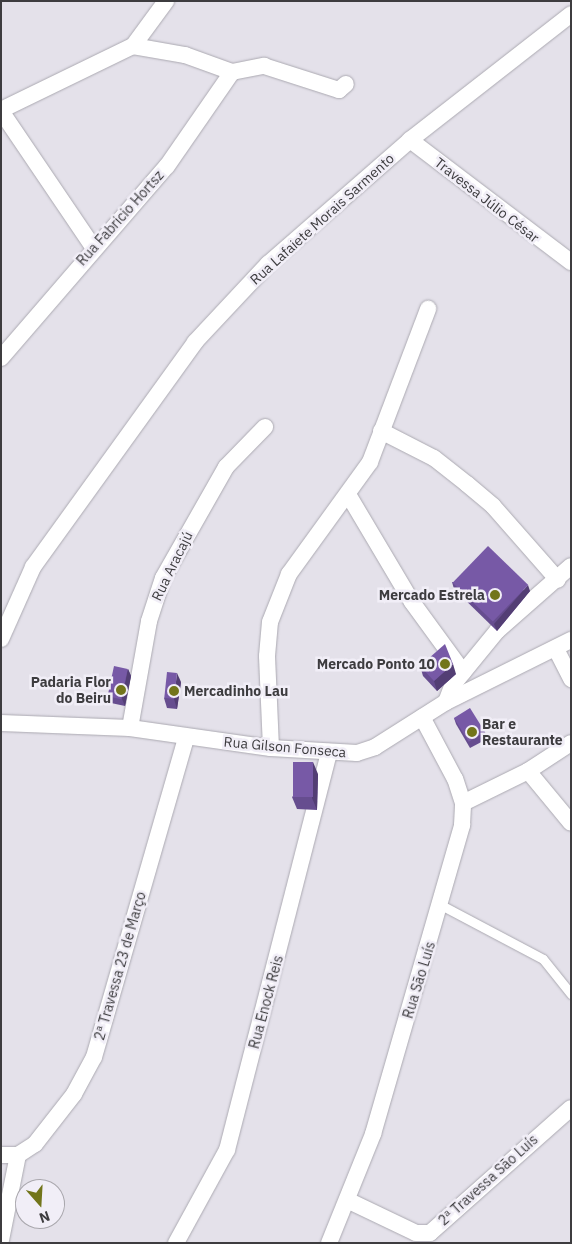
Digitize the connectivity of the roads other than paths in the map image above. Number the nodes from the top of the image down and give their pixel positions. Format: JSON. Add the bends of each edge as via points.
{"nodes":[{"id":1,"x":166,"y":1,"type":"edge"},
{"id":2,"x":571,"y":14,"type":"edge"},
{"id":3,"x":133,"y":46,"type":"junction"},
{"id":4,"x":232,"y":72,"type":"junction"},
{"id":5,"x":346,"y":84,"type":"dead end"},
{"id":6,"x":1,"y":110,"type":"edge"},
{"id":7,"x":410,"y":140,"type":"junction"},
{"id":8,"x":93,"y":247,"type":"junction"},
{"id":9,"x":568,"y":260,"type":"edge"},
{"id":10,"x":428,"y":309,"type":"dead end"},
{"id":11,"x":1,"y":358,"type":"edge"},
{"id":12,"x":264,"y":427,"type":"dead end"},
{"id":13,"x":381,"y":431,"type":"junction"},
{"id":14,"x":349,"y":496,"type":"junction"},
{"id":15,"x":571,"y":566,"type":"edge"},
{"id":16,"x":558,"y":580,"type":"junction"},
{"id":17,"x":1,"y":639,"type":"edge"},
{"id":18,"x":571,"y":640,"type":"edge"},
{"id":19,"x":556,"y":649,"type":"junction"},
{"id":20,"x":462,"y":672,"type":"junction"},
{"id":21,"x":571,"y":679,"type":"edge"},
{"id":22,"x":446,"y":702,"type":"junction"},
{"id":23,"x":422,"y":717,"type":"junction"},
{"id":24,"x":1,"y":723,"type":"edge"},
{"id":25,"x":130,"y":728,"type":"junction"},
{"id":26,"x":186,"y":738,"type":"junction"},
{"id":27,"x":571,"y":743,"type":"edge"},
{"id":28,"x":271,"y":748,"type":"junction"},
{"id":29,"x":329,"y":752,"type":"junction"},
{"id":30,"x":528,"y":771,"type":"junction"},
{"id":31,"x":463,"y":803,"type":"junction"},
{"id":32,"x":571,"y":823,"type":"edge"},
{"id":33,"x":441,"y":905,"type":"junction"},
{"id":34,"x":571,"y":994,"type":"edge"},
{"id":35,"x":571,"y":1108,"type":"edge"},
{"id":36,"x":9,"y":1155,"type":"edge"},
{"id":37,"x":347,"y":1200,"type":"junction"},
{"id":38,"x":1,"y":1240,"type":"edge"},
{"id":39,"x":176,"y":1243,"type":"edge"},
{"id":40,"x":329,"y":1243,"type":"edge"}],
"edges":[{"from":1,"to":3,"type":"street"},
{"from":2,"to":7,"type":"street","name":"Rua Lafaiete Morais Sarmento"},
{"from":3,"to":4,"type":"street","via":[[185,55]]},
{"from":3,"to":6,"type":"street"},
{"from":4,"to":5,"type":"street","via":[[264,66],[339,90]]},
{"from":4,"to":8,"type":"street","name":"Rua Fabricio Hortsz","via":[[166,166]]},
{"from":6,"to":8,"type":"street"},
{"from":7,"to":9,"type":"street","name":"Travessa Júlio César"},
{"from":7,"to":17,"type":"street","name":"Rua Lafaiete Morais Sarmento","via":[[268,264],[195,342],[33,567]]},
{"from":8,"to":11,"type":"street","name":"Rua Fabricio Hortsz"},
{"from":10,"to":13,"type":"street"},
{"from":12,"to":25,"type":"street","name":"Rua Aracajú","via":[[226,467],[163,578],[149,621]]},
{"from":13,"to":14,"type":"street","via":[[370,462]]},
{"from":13,"to":16,"type":"street","via":[[434,458],[467,484],[493,506]]},
{"from":14,"to":20,"type":"street","via":[[412,602]]},
{"from":14,"to":28,"type":"street","via":[[289,574],[270,622],[267,656]]},
{"from":15,"to":16,"type":"street"},
{"from":16,"to":20,"type":"street","via":[[497,630]]},
{"from":18,"to":19,"type":"street","name":"Rua Gilson Fonseca"},
{"from":19,"to":21,"type":"street"},
{"from":19,"to":22,"type":"street","name":"Rua Gilson Fonseca"},
{"from":20,"to":22,"type":"street"},
{"from":22,"to":23,"type":"street","name":"Rua Gilson Fonseca"},
{"from":23,"to":29,"type":"street","name":"Rua Gilson Fonseca","via":[[365,751]]},
{"from":23,"to":31,"type":"street"},
{"from":24,"to":25,"type":"street","name":"Rua Gilson Fonseca"},
{"from":25,"to":26,"type":"street","name":"Rua Gilson Fonseca"},
{"from":26,"to":28,"type":"street","name":"Rua Gilson Fonseca"},
{"from":26,"to":36,"type":"street","name":"2ª Travessa 23 de Março","via":[[94,1057],[74,1094],[35,1144]]},
{"from":27,"to":30,"type":"street"},
{"from":28,"to":29,"type":"street","name":"Rua Gilson Fonseca"},
{"from":29,"to":39,"type":"street","name":"Rua Enock Reis","via":[[227,1150]]},
{"from":30,"to":31,"type":"street"},
{"from":30,"to":32,"type":"street"},
{"from":31,"to":33,"type":"street","name":"Rua São Luís","via":[[452,872]]},
{"from":33,"to":34,"type":"lane","via":[[542,959]]},
{"from":33,"to":37,"type":"street","name":"Rua São Luís","via":[[373,1134]]},
{"from":35,"to":37,"type":"street","name":"2ª Travessa São Luís","via":[[430,1233],[416,1233]]},
{"from":36,"to":38,"type":"street"},
{"from":37,"to":40,"type":"street","name":"Rua São Luís"}]}
